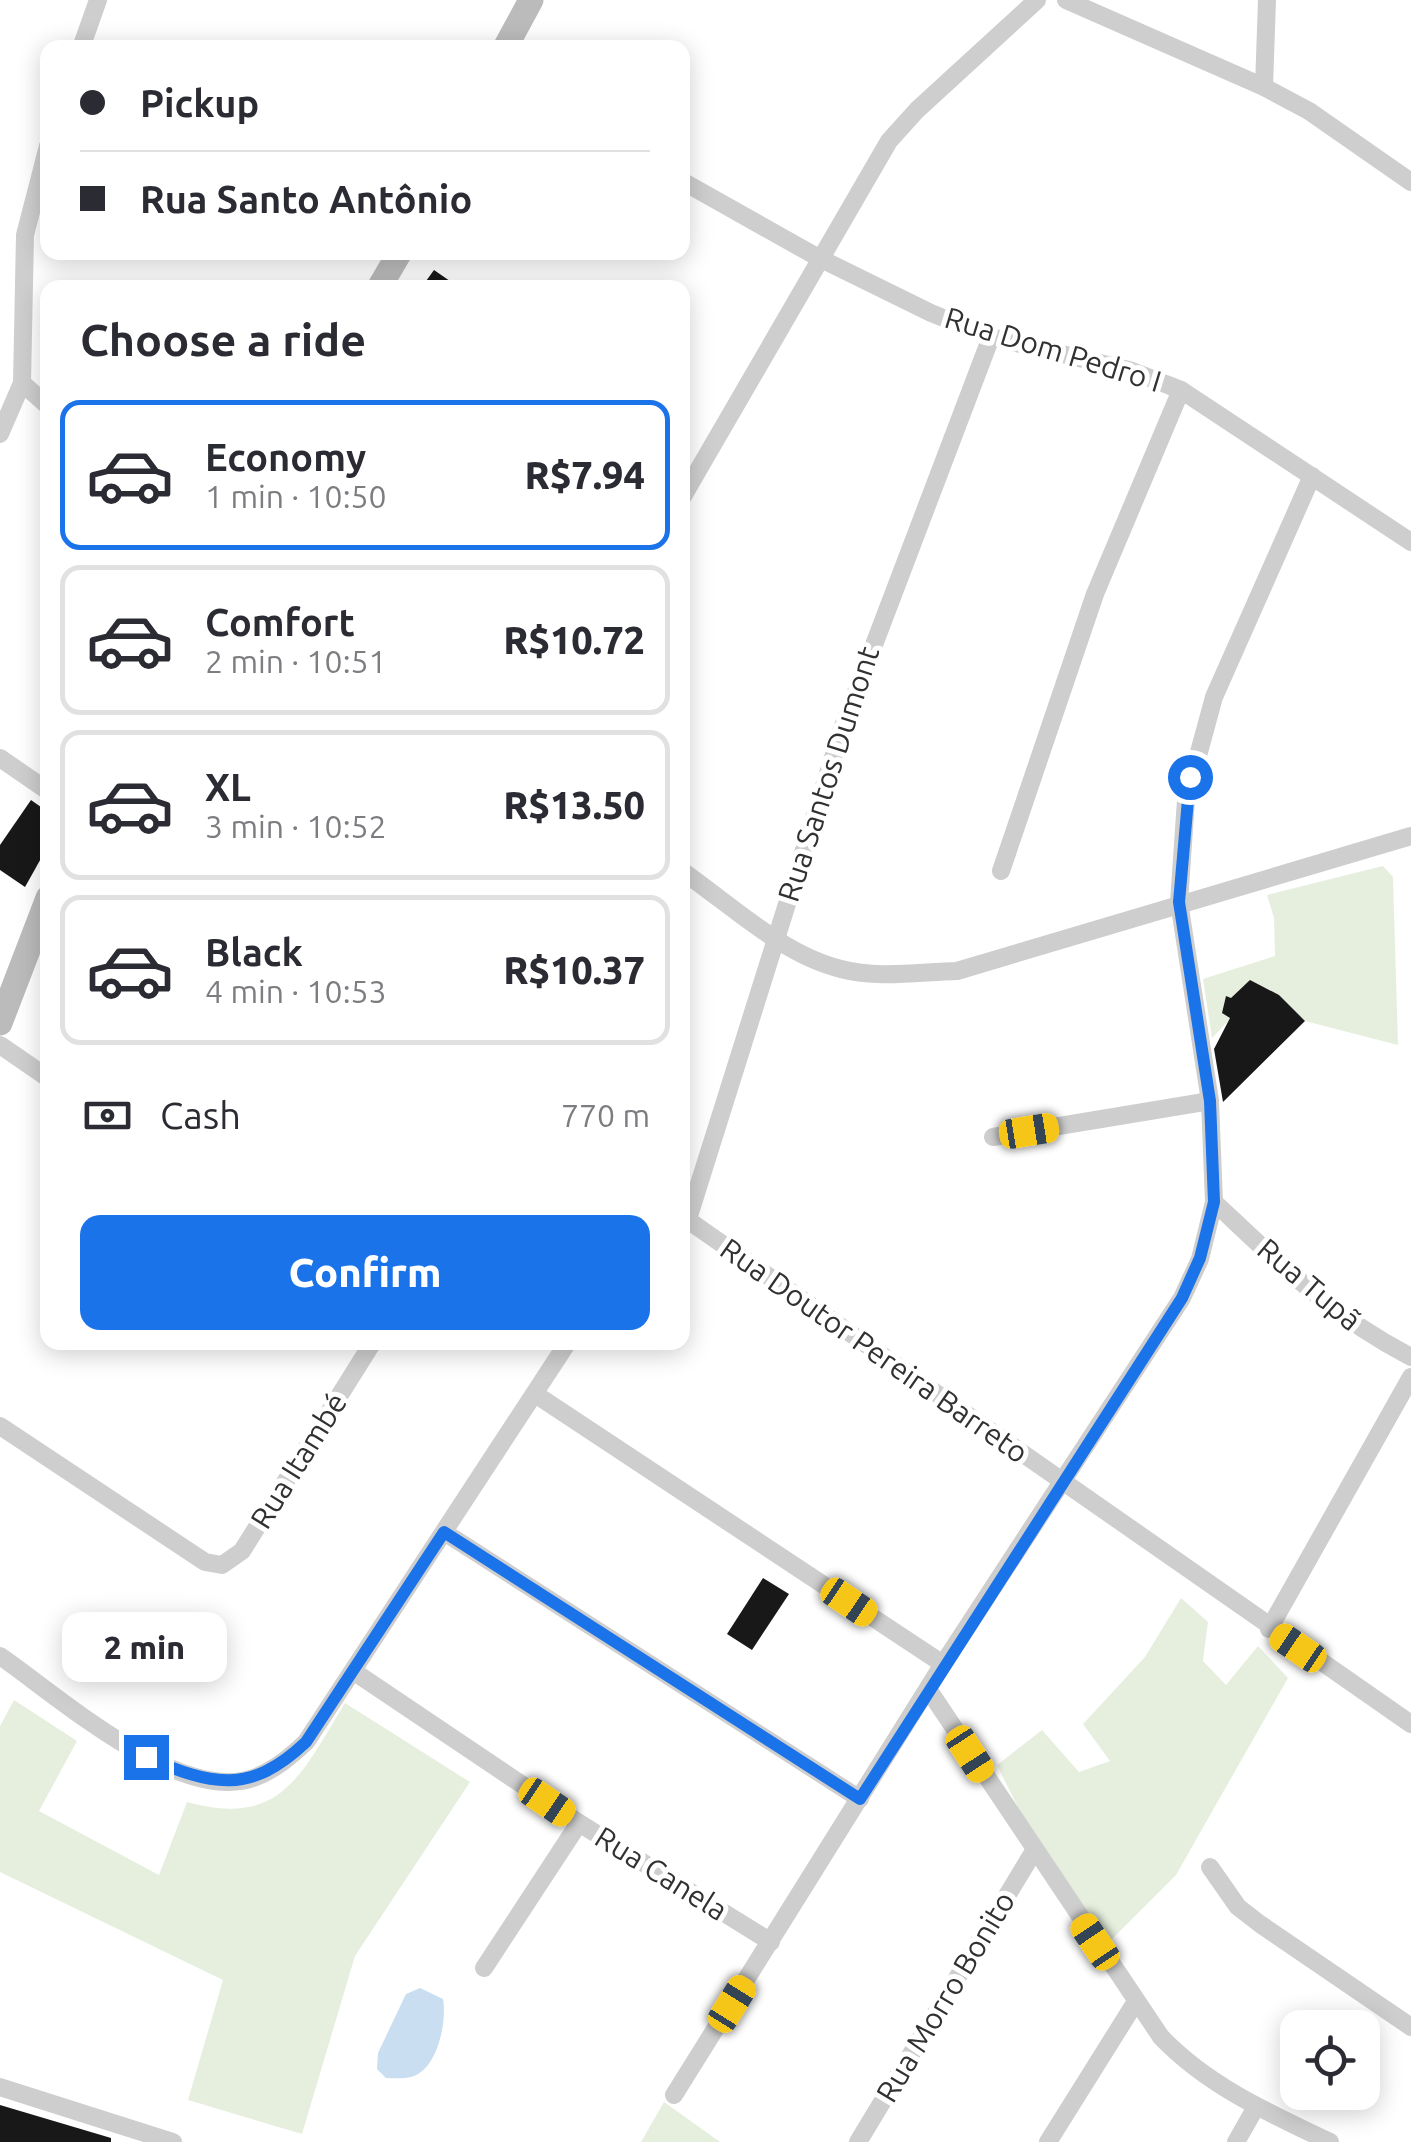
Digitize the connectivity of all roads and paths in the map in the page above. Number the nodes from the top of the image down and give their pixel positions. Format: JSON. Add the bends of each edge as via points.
{"nodes":[{"id":1,"x":98,"y":0,"type":"edge"},
{"id":2,"x":531,"y":0,"type":"edge"},
{"id":3,"x":1037,"y":0,"type":"edge"},
{"id":4,"x":1066,"y":0,"type":"edge"},
{"id":5,"x":1267,"y":0,"type":"edge"},
{"id":6,"x":84,"y":40,"type":"edge"},
{"id":7,"x":510,"y":40,"type":"edge"},
{"id":8,"x":1264,"y":87,"type":"junction"},
{"id":9,"x":40,"y":177,"type":"edge"},
{"id":10,"x":1411,"y":182,"type":"edge"},
{"id":11,"x":690,"y":185,"type":"edge"},
{"id":12,"x":819,"y":258,"type":"junction"},
{"id":13,"x":992,"y":337,"type":"junction"},
{"id":14,"x":22,"y":383,"type":"junction"},
{"id":15,"x":1182,"y":390,"type":"junction"},
{"id":16,"x":40,"y":399,"type":"edge"},
{"id":17,"x":0,"y":434,"type":"edge"},
{"id":18,"x":1312,"y":476,"type":"junction"},
{"id":19,"x":690,"y":484,"type":"edge"},
{"id":20,"x":1411,"y":542,"type":"edge"},
{"id":21,"x":0,"y":758,"type":"edge"},
{"id":22,"x":40,"y":786,"type":"edge"},
{"id":23,"x":1411,"y":836,"type":"edge"},
{"id":24,"x":1001,"y":871,"type":"dead end"},
{"id":25,"x":690,"y":877,"type":"edge"},
{"id":26,"x":1179,"y":902,"type":"junction"},
{"id":27,"x":40,"y":919,"type":"edge"},
{"id":28,"x":777,"y":936,"type":"junction"},
{"id":29,"x":0,"y":1023,"type":"edge"},
{"id":30,"x":0,"y":1045,"type":"edge"},
{"id":31,"x":40,"y":1072,"type":"edge"},
{"id":32,"x":1210,"y":1101,"type":"junction"},
{"id":33,"x":993,"y":1137,"type":"dead end"},
{"id":34,"x":1214,"y":1202,"type":"junction"},
{"id":35,"x":690,"y":1203,"type":"edge"},
{"id":36,"x":690,"y":1222,"type":"edge"},
{"id":37,"x":368,"y":1350,"type":"edge"},
{"id":38,"x":563,"y":1350,"type":"edge"},
{"id":39,"x":1411,"y":1356,"type":"edge"},
{"id":40,"x":1411,"y":1377,"type":"edge"},
{"id":41,"x":535,"y":1394,"type":"junction"},
{"id":42,"x":0,"y":1426,"type":"edge"},
{"id":43,"x":1063,"y":1486,"type":"junction"},
{"id":44,"x":444,"y":1532,"type":"junction"},
{"id":45,"x":1269,"y":1629,"type":"junction"},
{"id":46,"x":0,"y":1656,"type":"edge"},
{"id":47,"x":943,"y":1664,"type":"junction"},
{"id":48,"x":352,"y":1671,"type":"junction"},
{"id":49,"x":928,"y":1689,"type":"junction"},
{"id":50,"x":1411,"y":1724,"type":"edge"},
{"id":51,"x":860,"y":1799,"type":"junction"},
{"id":52,"x":579,"y":1824,"type":"junction"},
{"id":53,"x":1034,"y":1852,"type":"junction"},
{"id":54,"x":1210,"y":1867,"type":"dead end"},
{"id":55,"x":771,"y":1942,"type":"junction"},
{"id":56,"x":484,"y":1968,"type":"dead end"},
{"id":57,"x":1135,"y":2003,"type":"junction"},
{"id":58,"x":1411,"y":2027,"type":"edge"},
{"id":59,"x":0,"y":2087,"type":"edge"},
{"id":60,"x":674,"y":2096,"type":"dead end"},
{"id":61,"x":1256,"y":2107,"type":"junction"},
{"id":62,"x":173,"y":2142,"type":"edge"},
{"id":63,"x":858,"y":2142,"type":"edge"},
{"id":64,"x":1048,"y":2142,"type":"edge"},
{"id":65,"x":1236,"y":2142,"type":"edge"},
{"id":66,"x":1330,"y":2142,"type":"edge"}],
"edges":[{"from":1,"to":6,"type":"street"},
{"from":2,"to":7,"type":"main road"},
{"from":3,"to":12,"type":"street","via":[[889,141]]},
{"from":4,"to":8,"type":"street"},
{"from":5,"to":8,"type":"street"},
{"from":8,"to":10,"type":"street"},
{"from":9,"to":14,"type":"street","via":[[25,235]]},
{"from":11,"to":12,"type":"street","name":"Rua Dom Pedro I"},
{"from":12,"to":13,"type":"street","name":"Rua Dom Pedro I"},
{"from":12,"to":19,"type":"street"},
{"from":13,"to":15,"type":"street","name":"Rua Dom Pedro I","via":[[1129,370]]},
{"from":13,"to":28,"type":"street","name":"Rua Santos Dumont","via":[[878,626]]},
{"from":14,"to":16,"type":"street"},
{"from":14,"to":17,"type":"street"},
{"from":15,"to":18,"type":"street","name":"Rua Dom Pedro I"},
{"from":15,"to":24,"type":"street","via":[[1095,594]]},
{"from":18,"to":20,"type":"street","name":"Rua Dom Pedro I"},
{"from":18,"to":26,"type":"street","via":[[1195,754]]},
{"from":21,"to":22,"type":"street"},
{"from":23,"to":26,"type":"street"},
{"from":25,"to":28,"type":"street"},
{"from":26,"to":28,"type":"street","via":[[957,972],[842,970]]},
{"from":26,"to":32,"type":"street"},
{"from":27,"to":29,"type":"main road"},
{"from":28,"to":35,"type":"street","name":"Rua Santos Dumont"},
{"from":30,"to":31,"type":"street"},
{"from":32,"to":33,"type":"street"},
{"from":32,"to":34,"type":"street"},
{"from":34,"to":39,"type":"street","name":"Rua Tupã","via":[[1314,1298]]},
{"from":34,"to":43,"type":"street","via":[[1182,1298]]},
{"from":36,"to":43,"type":"street","name":"Rua Doutor Pereira Barreto"},
{"from":37,"to":42,"type":"street","name":"Rua Itambé","via":[[242,1552],[214,1566]]},
{"from":38,"to":41,"type":"street"},
{"from":40,"to":45,"type":"street"},
{"from":41,"to":44,"type":"street"},
{"from":41,"to":47,"type":"street"},
{"from":43,"to":45,"type":"street","name":"Rua Doutor Pereira Barreto"},
{"from":43,"to":47,"type":"street"},
{"from":44,"to":48,"type":"street"},
{"from":44,"to":51,"type":"street"},
{"from":45,"to":50,"type":"street","name":"Rua Doutor Pereira Barreto"},
{"from":46,"to":48,"type":"street","via":[[146,1757],[224,1782],[253,1779],[284,1762],[306,1742]]},
{"from":47,"to":49,"type":"street"},
{"from":48,"to":52,"type":"street","name":"Rua Canela"},
{"from":49,"to":51,"type":"street"},
{"from":49,"to":53,"type":"street"},
{"from":51,"to":55,"type":"street"},
{"from":52,"to":55,"type":"street","name":"Rua Canela"},
{"from":52,"to":56,"type":"street"},
{"from":53,"to":57,"type":"street"},
{"from":53,"to":63,"type":"street","name":"Rua Morro Bonito"},
{"from":54,"to":58,"type":"street","via":[[1249,1916]]},
{"from":55,"to":60,"type":"street"},
{"from":57,"to":61,"type":"street","via":[[1182,2058]]},
{"from":57,"to":64,"type":"street"},
{"from":59,"to":62,"type":"street"},
{"from":61,"to":65,"type":"street"},
{"from":61,"to":66,"type":"street"}]}
